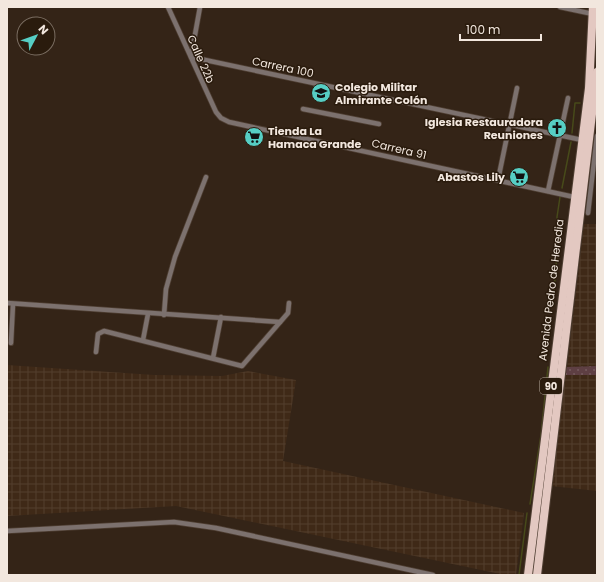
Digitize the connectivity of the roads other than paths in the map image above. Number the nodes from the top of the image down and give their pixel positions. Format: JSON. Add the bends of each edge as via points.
{"nodes":[{"id":1,"x":168,"y":7,"type":"edge"},
{"id":2,"x":200,"y":7,"type":"edge"},
{"id":3,"x":560,"y":7,"type":"edge"},
{"id":4,"x":567,"y":8,"type":"edge"},
{"id":5,"x":593,"y":11,"type":"edge"},
{"id":6,"x":191,"y":57,"type":"junction"},
{"id":7,"x":597,"y":72,"type":"edge"},
{"id":8,"x":518,"y":88,"type":"dead end"},
{"id":9,"x":568,"y":98,"type":"dead end"},
{"id":10,"x":303,"y":109,"type":"dead end"},
{"id":11,"x":220,"y":118,"type":"joint"},
{"id":12,"x":379,"y":124,"type":"dead end"},
{"id":13,"x":510,"y":124,"type":"junction"},
{"id":14,"x":561,"y":135,"type":"junction"},
{"id":15,"x":591,"y":138,"type":"edge"},
{"id":16,"x":206,"y":177,"type":"dead end"},
{"id":17,"x":498,"y":180,"type":"junction"},
{"id":18,"x":548,"y":192,"type":"junction"},
{"id":19,"x":574,"y":197,"type":"junction"},
{"id":20,"x":588,"y":213,"type":"dead end"},
{"id":21,"x":7,"y":303,"type":"edge"},
{"id":22,"x":289,"y":303,"type":"dead end"},
{"id":23,"x":14,"y":304,"type":"junction"},
{"id":24,"x":148,"y":314,"type":"junction"},
{"id":25,"x":164,"y":315,"type":"junction"},
{"id":26,"x":221,"y":317,"type":"junction"},
{"id":27,"x":280,"y":322,"type":"junction"},
{"id":28,"x":143,"y":340,"type":"junction"},
{"id":29,"x":11,"y":343,"type":"dead end"},
{"id":30,"x":96,"y":352,"type":"dead end"},
{"id":31,"x":213,"y":358,"type":"junction"},
{"id":32,"x":7,"y":531,"type":"edge"},
{"id":33,"x":433,"y":575,"type":"edge"},
{"id":34,"x":528,"y":575,"type":"edge"},
{"id":35,"x":537,"y":575,"type":"edge"}],
"edges":[{"from":1,"to":6,"type":"street","name":"Calle 22b"},
{"from":2,"to":6,"type":"street"},
{"from":3,"to":4,"type":"street"},
{"from":4,"to":5,"type":"street"},
{"from":5,"to":15,"type":"highway","name":"Avenida Pedro de Heredia","number":"90","via":[[589,88]]},
{"from":6,"to":11,"type":"street","name":"Calle 22b"},
{"from":6,"to":13,"type":"street","name":"Carrera 100"},
{"from":7,"to":15,"type":"highway","name":"Avenida Pedro de Heredia","number":"90"},
{"from":8,"to":13,"type":"street"},
{"from":9,"to":14,"type":"street"},
{"from":10,"to":12,"type":"street"},
{"from":11,"to":17,"type":"street","name":"Carrera 91"},
{"from":13,"to":14,"type":"street","name":"Carrera 100"},
{"from":13,"to":17,"type":"street"},
{"from":14,"to":15,"type":"street","name":"Carrera 100"},
{"from":14,"to":18,"type":"street"},
{"from":15,"to":19,"type":"highway","name":"Avenida Pedro de Heredia","number":"90"},
{"from":15,"to":20,"type":"street"},
{"from":15,"to":35,"type":"highway","name":"Avenida Pedro de Heredia","number":"90","via":[[564,336]]},
{"from":16,"to":25,"type":"street","via":[[175,257],[166,289]]},
{"from":17,"to":18,"type":"street","name":"Carrera 91"},
{"from":18,"to":19,"type":"street","name":"Carrera 91"},
{"from":19,"to":34,"type":"highway","name":"Avenida Pedro de Heredia","number":"90"},
{"from":21,"to":23,"type":"street"},
{"from":22,"to":27,"type":"street","via":[[288,313]]},
{"from":23,"to":24,"type":"street"},
{"from":23,"to":29,"type":"street"},
{"from":24,"to":25,"type":"street"},
{"from":24,"to":28,"type":"street"},
{"from":25,"to":26,"type":"street"},
{"from":26,"to":27,"type":"street"},
{"from":26,"to":31,"type":"street"},
{"from":27,"to":31,"type":"street","via":[[242,366]]},
{"from":28,"to":30,"type":"street","via":[[100,332]]},
{"from":28,"to":31,"type":"street"},
{"from":32,"to":33,"type":"street","via":[[174,522],[216,528]]}]}
